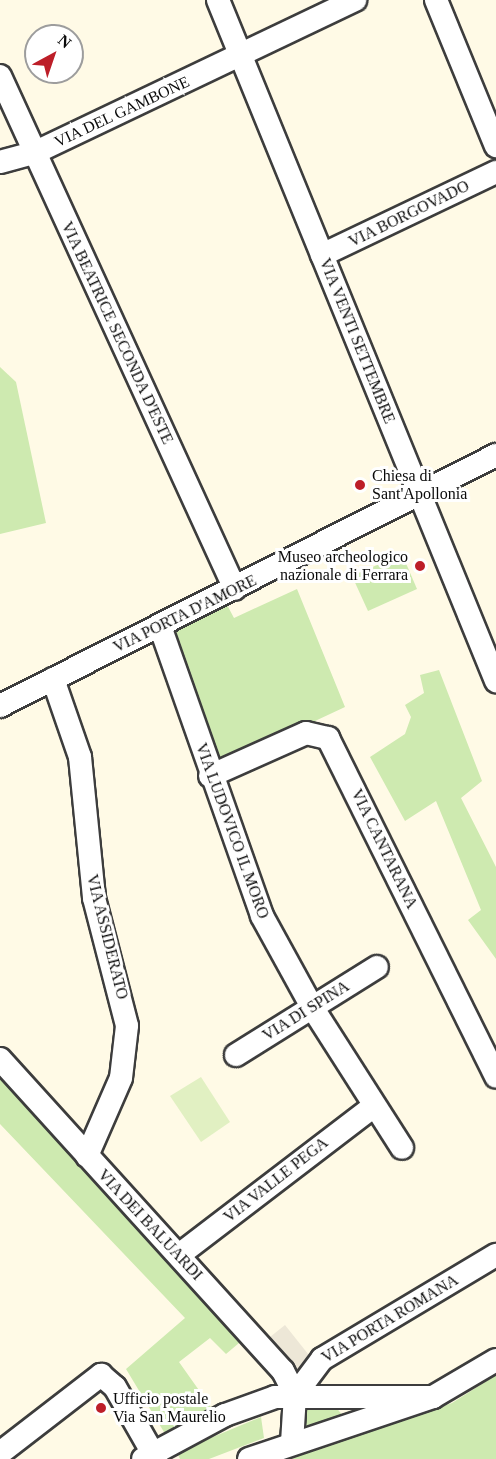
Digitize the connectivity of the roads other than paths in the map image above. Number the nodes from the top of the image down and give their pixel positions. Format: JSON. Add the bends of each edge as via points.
{"nodes":[{"id":1,"x":218,"y":0,"type":"edge"},
{"id":2,"x":355,"y":0,"type":"edge"},
{"id":3,"x":436,"y":0,"type":"edge"},
{"id":4,"x":241,"y":56,"type":"junction"},
{"id":5,"x":0,"y":76,"type":"edge"},
{"id":6,"x":496,"y":146,"type":"edge"},
{"id":7,"x":34,"y":153,"type":"junction"},
{"id":8,"x":0,"y":162,"type":"edge"},
{"id":9,"x":496,"y":172,"type":"edge"},
{"id":10,"x":322,"y":255,"type":"junction"},
{"id":11,"x":496,"y":455,"type":"edge"},
{"id":12,"x":421,"y":497,"type":"junction"},
{"id":13,"x":235,"y":589,"type":"junction"},
{"id":14,"x":160,"y":626,"type":"junction"},
{"id":15,"x":53,"y":679,"type":"junction"},
{"id":16,"x":496,"y":681,"type":"edge"},
{"id":17,"x":0,"y":706,"type":"edge"},
{"id":18,"x":210,"y":776,"type":"junction"},
{"id":19,"x":377,"y":967,"type":"dead end"},
{"id":20,"x":312,"y":1007,"type":"junction"},
{"id":21,"x":236,"y":1055,"type":"dead end"},
{"id":22,"x":0,"y":1059,"type":"edge"},
{"id":23,"x":496,"y":1077,"type":"edge"},
{"id":24,"x":374,"y":1106,"type":"junction"},
{"id":25,"x":402,"y":1148,"type":"dead end"},
{"id":26,"x":87,"y":1156,"type":"junction"},
{"id":27,"x":179,"y":1255,"type":"junction"},
{"id":28,"x":496,"y":1255,"type":"edge"},
{"id":29,"x":496,"y":1360,"type":"edge"},
{"id":30,"x":295,"y":1395,"type":"junction"},
{"id":31,"x":433,"y":1398,"type":"junction"},
{"id":32,"x":292,"y":1443,"type":"junction"},
{"id":33,"x":0,"y":1452,"type":"edge"},
{"id":34,"x":151,"y":1457,"type":"edge"},
{"id":35,"x":249,"y":1459,"type":"edge"}],
"edges":[{"from":1,"to":4,"type":"street","name":"VIA VENTI SETTEMBRE"},
{"from":2,"to":4,"type":"street","name":"VIA DEL GAMBONE"},
{"from":3,"to":6,"type":"street"},
{"from":4,"to":7,"type":"street","name":"VIA DEL GAMBONE"},
{"from":4,"to":10,"type":"street","name":"VIA VENTI SETTEMBRE"},
{"from":5,"to":7,"type":"street","name":"VIA BEATRICE SECONDA D'ESTE"},
{"from":7,"to":8,"type":"street","name":"VIA DEL GAMBONE"},
{"from":7,"to":13,"type":"street","name":"VIA BEATRICE SECONDA D'ESTE"},
{"from":9,"to":10,"type":"street","name":"VIA BORGOVADO"},
{"from":10,"to":12,"type":"street","name":"VIA VENTI SETTEMBRE"},
{"from":11,"to":12,"type":"street","name":"VIA PORTA D'AMORE"},
{"from":12,"to":13,"type":"street","name":"VIA PORTA D'AMORE"},
{"from":12,"to":16,"type":"street","name":"VIA VENTI SETTEMBRE"},
{"from":13,"to":14,"type":"street","name":"VIA PORTA D'AMORE"},
{"from":14,"to":15,"type":"street","name":"VIA PORTA D'AMORE"},
{"from":14,"to":18,"type":"street","name":"VIA LUDOVICO IL MORO"},
{"from":15,"to":17,"type":"street","name":"VIA PORTA D'AMORE"},
{"from":15,"to":26,"type":"street","name":"VIA ASSIDERATO","via":[[80,757],[93,889],[127,1026],[121,1078]]},
{"from":18,"to":20,"type":"street","name":"VIA LUDOVICO IL MORO","via":[[253,897]]},
{"from":18,"to":23,"type":"street","name":"VIA CANTARANA","via":[[306,733],[328,738]]},
{"from":19,"to":20,"type":"street","name":"VIA DI SPINA"},
{"from":20,"to":21,"type":"street","name":"VIA DI SPINA"},
{"from":20,"to":24,"type":"street","name":"VIA LUDOVICO IL MORO"},
{"from":22,"to":26,"type":"street","name":"VIA DEI BALUARDI"},
{"from":24,"to":25,"type":"street","name":"VIA LUDOVICO IL MORO"},
{"from":24,"to":27,"type":"street","name":"VIA VALLE PEGA"},
{"from":26,"to":27,"type":"street","name":"VIA DEI BALUARDI"},
{"from":27,"to":30,"type":"street","name":"VIA DEI BALUARDI","via":[[283,1371]]},
{"from":28,"to":30,"type":"street","name":"VIA PORTA ROMANA","via":[[322,1359]]},
{"from":29,"to":31,"type":"street"},
{"from":30,"to":31,"type":"street"},
{"from":30,"to":32,"type":"street"},
{"from":30,"to":34,"type":"street","via":[[225,1415]]},
{"from":31,"to":32,"type":"street"},
{"from":32,"to":35,"type":"street"},
{"from":33,"to":34,"type":"street","via":[[101,1375],[109,1378]]}]}
